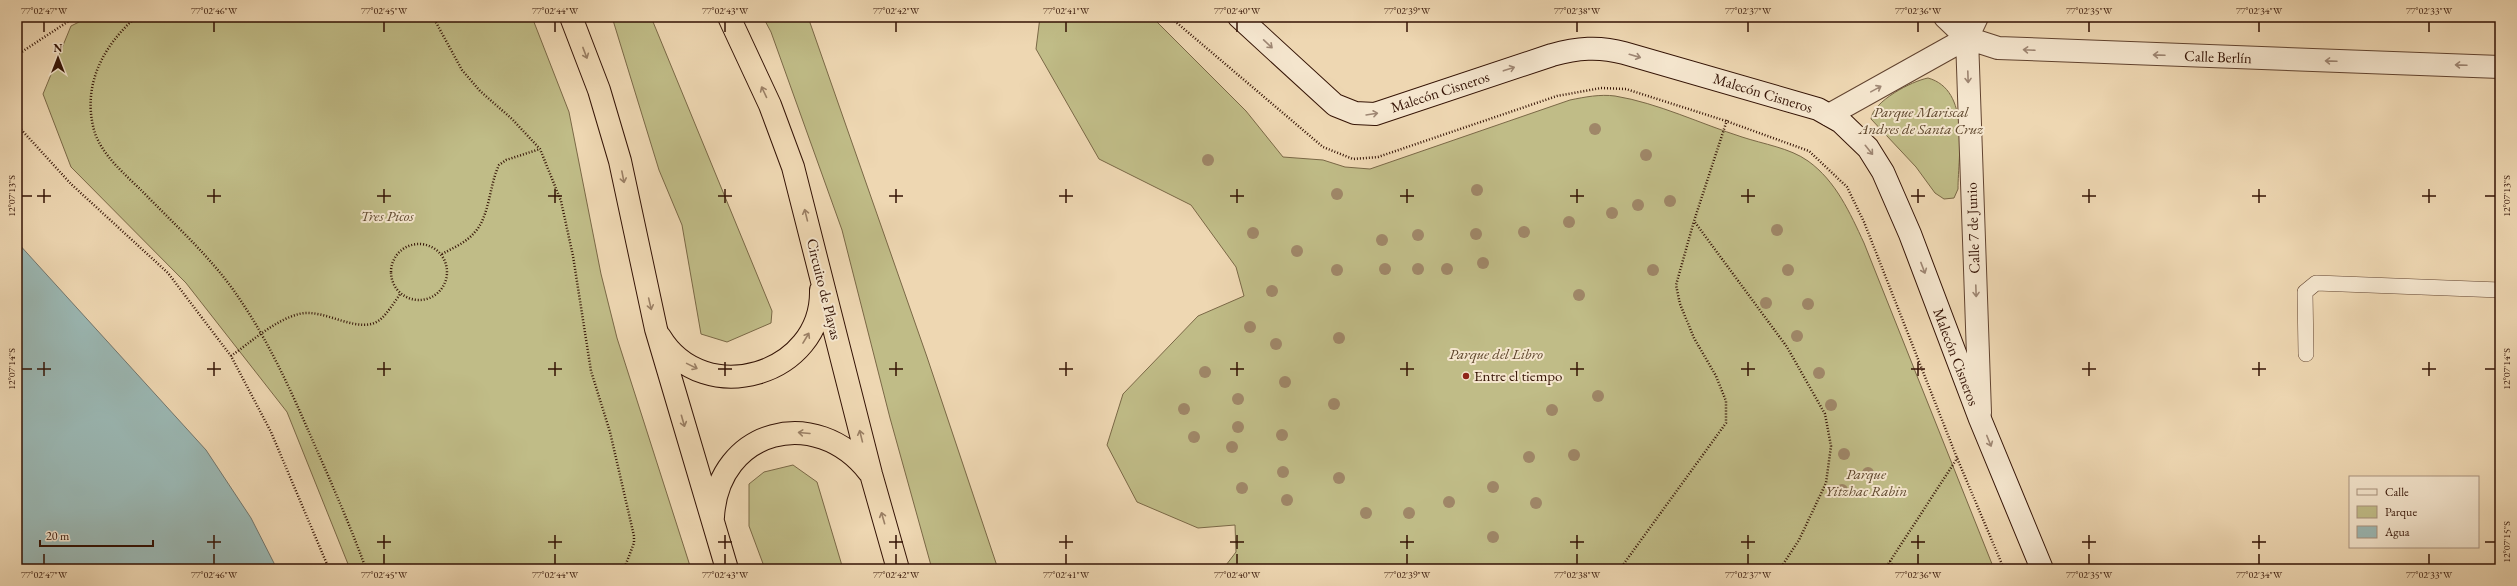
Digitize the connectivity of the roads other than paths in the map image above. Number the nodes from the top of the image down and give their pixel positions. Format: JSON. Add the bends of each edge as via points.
{"nodes":[{"id":1,"x":571,"y":17,"type":"edge"},
{"id":2,"x":729,"y":17,"type":"edge"},
{"id":3,"x":1239,"y":17,"type":"edge"},
{"id":4,"x":1945,"y":17,"type":"edge"},
{"id":5,"x":1977,"y":17,"type":"edge"},
{"id":6,"x":1967,"y":38,"type":"junction"},
{"id":7,"x":2500,"y":67,"type":"edge"},
{"id":8,"x":1830,"y":115,"type":"junction"},
{"id":9,"x":821,"y":274,"type":"junction"},
{"id":10,"x":2500,"y":290,"type":"edge"},
{"id":11,"x":656,"y":329,"type":"junction"},
{"id":12,"x":2306,"y":354,"type":"dead end"},
{"id":13,"x":1980,"y":419,"type":"junction"},
{"id":14,"x":870,"y":474,"type":"junction"},
{"id":15,"x":713,"y":524,"type":"junction"},
{"id":16,"x":727,"y":569,"type":"edge"},
{"id":17,"x":898,"y":569,"type":"edge"},
{"id":18,"x":2042,"y":569,"type":"edge"}],
"edges":[{"from":1,"to":11,"type":"highway","one_way":true,"via":[[599,90],[620,161]]},
{"from":9,"to":2,"type":"highway","name":"Circuito de Playas","one_way":true,"via":[[793,167],[770,105]]},
{"from":3,"to":8,"type":"street","name":"Malecón Cisneros","one_way":true,"via":[[1335,105],[1364,115],[1375,114],[1552,55],[1585,48],[1618,51],[1806,105]]},
{"from":4,"to":6,"type":"street","name":"Calle Berlín"},
{"from":5,"to":6,"type":"street","name":"Calle 7 de Junio"},
{"from":7,"to":6,"type":"street","name":"Calle Berlín","one_way":true,"via":[[2028,50],[1998,48]]},
{"from":8,"to":6,"type":"street","one_way":true},
{"from":6,"to":13,"type":"street","name":"Calle 7 de Junio","one_way":true},
{"from":8,"to":13,"type":"street","name":"Malecón Cisneros","one_way":true,"via":[[1855,134],[1876,159],[1883,172],[1910,234]]},
{"from":11,"to":9,"type":"highway","one_way":true,"via":[[668,350],[688,366],[718,376],[736,377],[761,373],[784,362],[802,345],[815,323],[821,300]]},
{"from":14,"to":9,"type":"highway","name":"Circuito de Playas","one_way":true},
{"from":10,"to":12,"type":"lane","via":[[2316,283],[2305,292]]},
{"from":11,"to":15,"type":"highway","one_way":true},
{"from":13,"to":18,"type":"street","name":"Malecón Cisneros","one_way":true},
{"from":14,"to":15,"type":"highway","one_way":true,"via":[[856,456],[838,443],[817,434],[794,432],[772,436],[751,446],[734,460],[725,473],[714,502]]},
{"from":17,"to":14,"type":"highway","name":"Circuito de Playas","one_way":true},
{"from":15,"to":16,"type":"highway"}]}
